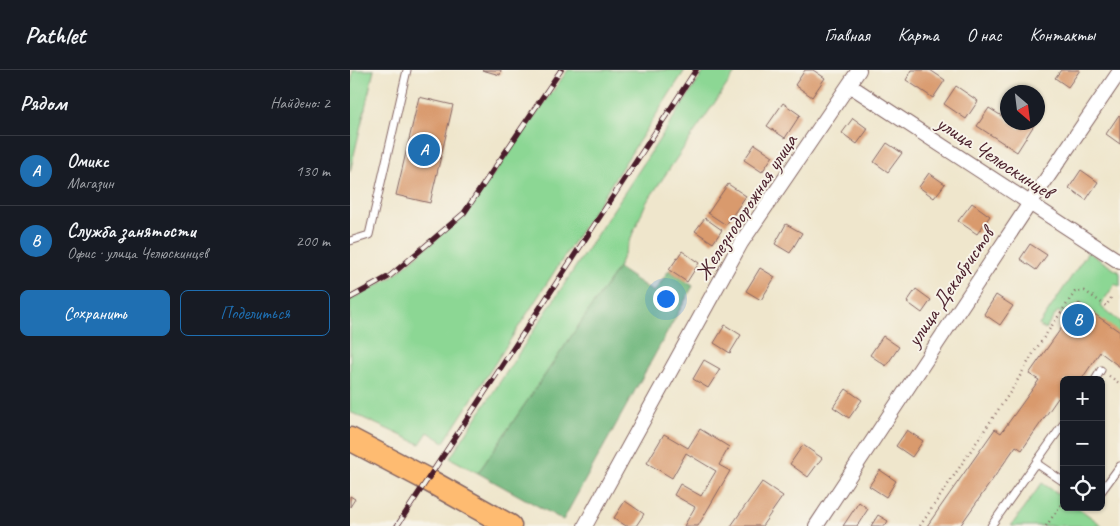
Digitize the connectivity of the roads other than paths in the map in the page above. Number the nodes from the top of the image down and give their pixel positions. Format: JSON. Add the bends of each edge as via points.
{"nodes":[{"id":1,"x":407,"y":70,"type":"edge"},
{"id":2,"x":859,"y":70,"type":"edge"},
{"id":3,"x":1120,"y":71,"type":"edge"},
{"id":4,"x":849,"y":85,"type":"junction"},
{"id":5,"x":1030,"y":203,"type":"junction"},
{"id":6,"x":350,"y":240,"type":"edge"},
{"id":7,"x":1120,"y":262,"type":"edge"},
{"id":8,"x":1101,"y":370,"type":"road end"},
{"id":9,"x":1097,"y":376,"type":"edge"},
{"id":10,"x":1060,"y":429,"type":"edge"},
{"id":11,"x":350,"y":439,"type":"edge"},
{"id":12,"x":1036,"y":463,"type":"junction"},
{"id":13,"x":1120,"y":466,"type":"edge"},
{"id":14,"x":1060,"y":479,"type":"edge"},
{"id":15,"x":1105,"y":487,"type":"edge"},
{"id":16,"x":510,"y":526,"type":"edge"},
{"id":17,"x":585,"y":526,"type":"edge"},
{"id":18,"x":816,"y":526,"type":"edge"},
{"id":19,"x":991,"y":526,"type":"edge"}],
"edges":[{"from":1,"to":6,"type":"lane","via":[[368,235]]},
{"from":2,"to":4,"type":"street","name":"Железнодорожная улица"},
{"from":3,"to":5,"type":"street","name":"улица Декабристов"},
{"from":4,"to":5,"type":"street","name":"улица Челюскинцев"},
{"from":4,"to":17,"type":"street","name":"Железнодорожная улица","via":[[741,243]]},
{"from":5,"to":7,"type":"street","name":"улица Челюскинцев"},
{"from":5,"to":18,"type":"street","name":"улица Декабристов"},
{"from":8,"to":9,"type":"lane"},
{"from":10,"to":12,"type":"lane"},
{"from":11,"to":16,"type":"main road"},
{"from":12,"to":14,"type":"lane"},
{"from":12,"to":19,"type":"lane"},
{"from":13,"to":15,"type":"lane"}]}
